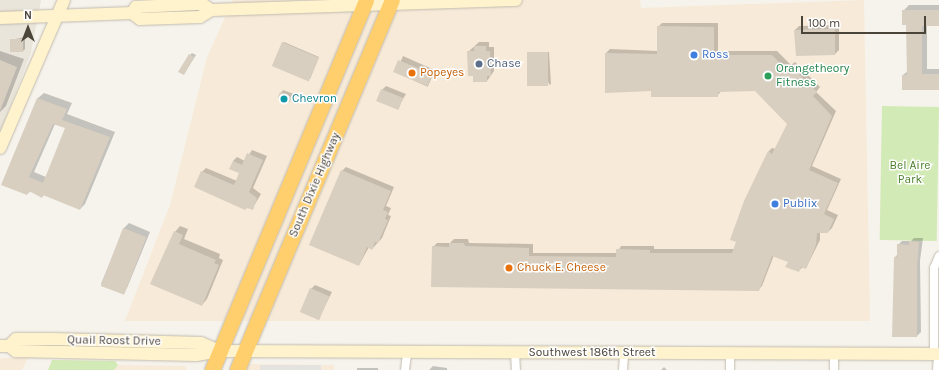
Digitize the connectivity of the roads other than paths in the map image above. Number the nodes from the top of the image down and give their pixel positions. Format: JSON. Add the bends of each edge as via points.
{"nodes":[{"id":1,"x":64,"y":0,"type":"edge"},
{"id":2,"x":516,"y":0,"type":"edge"},
{"id":3,"x":365,"y":3,"type":"edge"},
{"id":4,"x":391,"y":3,"type":"edge"},
{"id":5,"x":56,"y":16,"type":"junction"},
{"id":6,"x":0,"y":18,"type":"edge"},
{"id":7,"x":308,"y":140,"type":"junction"},
{"id":8,"x":0,"y":148,"type":"edge"},
{"id":9,"x":330,"y":149,"type":"junction"},
{"id":10,"x":939,"y":256,"type":"edge"},
{"id":11,"x":5,"y":346,"type":"edge"},
{"id":12,"x":220,"y":351,"type":"junction"},
{"id":13,"x":245,"y":351,"type":"junction"},
{"id":14,"x":515,"y":352,"type":"junction"},
{"id":15,"x":407,"y":353,"type":"junction"},
{"id":16,"x":730,"y":353,"type":"junction"},
{"id":17,"x":834,"y":353,"type":"junction"},
{"id":18,"x":624,"y":354,"type":"junction"},
{"id":19,"x":937,"y":354,"type":"edge"},
{"id":20,"x":212,"y":370,"type":"edge"},
{"id":21,"x":237,"y":370,"type":"edge"},
{"id":22,"x":405,"y":370,"type":"edge"},
{"id":23,"x":516,"y":370,"type":"edge"},
{"id":24,"x":623,"y":370,"type":"edge"},
{"id":25,"x":730,"y":370,"type":"edge"},
{"id":26,"x":834,"y":370,"type":"edge"},
{"id":27,"x":938,"y":370,"type":"edge"}],
"edges":[{"from":1,"to":5,"type":"street"},
{"from":2,"to":4,"type":"street"},
{"from":3,"to":4,"type":"street"},
{"from":3,"to":5,"type":"street","via":[[210,10],[200,17],[140,19],[132,13]]},
{"from":3,"to":7,"type":"highway","name":"South Dixie Highway"},
{"from":4,"to":9,"type":"highway","name":"South Dixie Highway"},
{"from":5,"to":6,"type":"street"},
{"from":5,"to":8,"type":"street"},
{"from":7,"to":9,"type":"highway"},
{"from":7,"to":12,"type":"highway","name":"South Dixie Highway"},
{"from":9,"to":13,"type":"highway","name":"South Dixie Highway"},
{"from":10,"to":19,"type":"street","via":[[934,268]]},
{"from":11,"to":12,"type":"street","name":"Quail Roost Drive","via":[[16,339],[52,339],[202,343]]},
{"from":12,"to":13,"type":"street","name":"Quail Roost Drive"},
{"from":12,"to":20,"type":"highway","name":"South Dixie Highway"},
{"from":13,"to":15,"type":"street","name":"Southwest 186th Street"},
{"from":13,"to":21,"type":"highway","name":"South Dixie Highway"},
{"from":14,"to":15,"type":"street","name":"Southwest 186th Street"},
{"from":14,"to":18,"type":"street","name":"Southwest 186th Street"},
{"from":14,"to":23,"type":"street"},
{"from":15,"to":22,"type":"street"},
{"from":16,"to":17,"type":"street","name":"Southwest 186th Street"},
{"from":16,"to":18,"type":"street","name":"Southwest 186th Street"},
{"from":16,"to":25,"type":"street"},
{"from":17,"to":19,"type":"street","name":"Southwest 186th Street"},
{"from":17,"to":26,"type":"street"},
{"from":18,"to":24,"type":"street"},
{"from":19,"to":27,"type":"street"}]}
